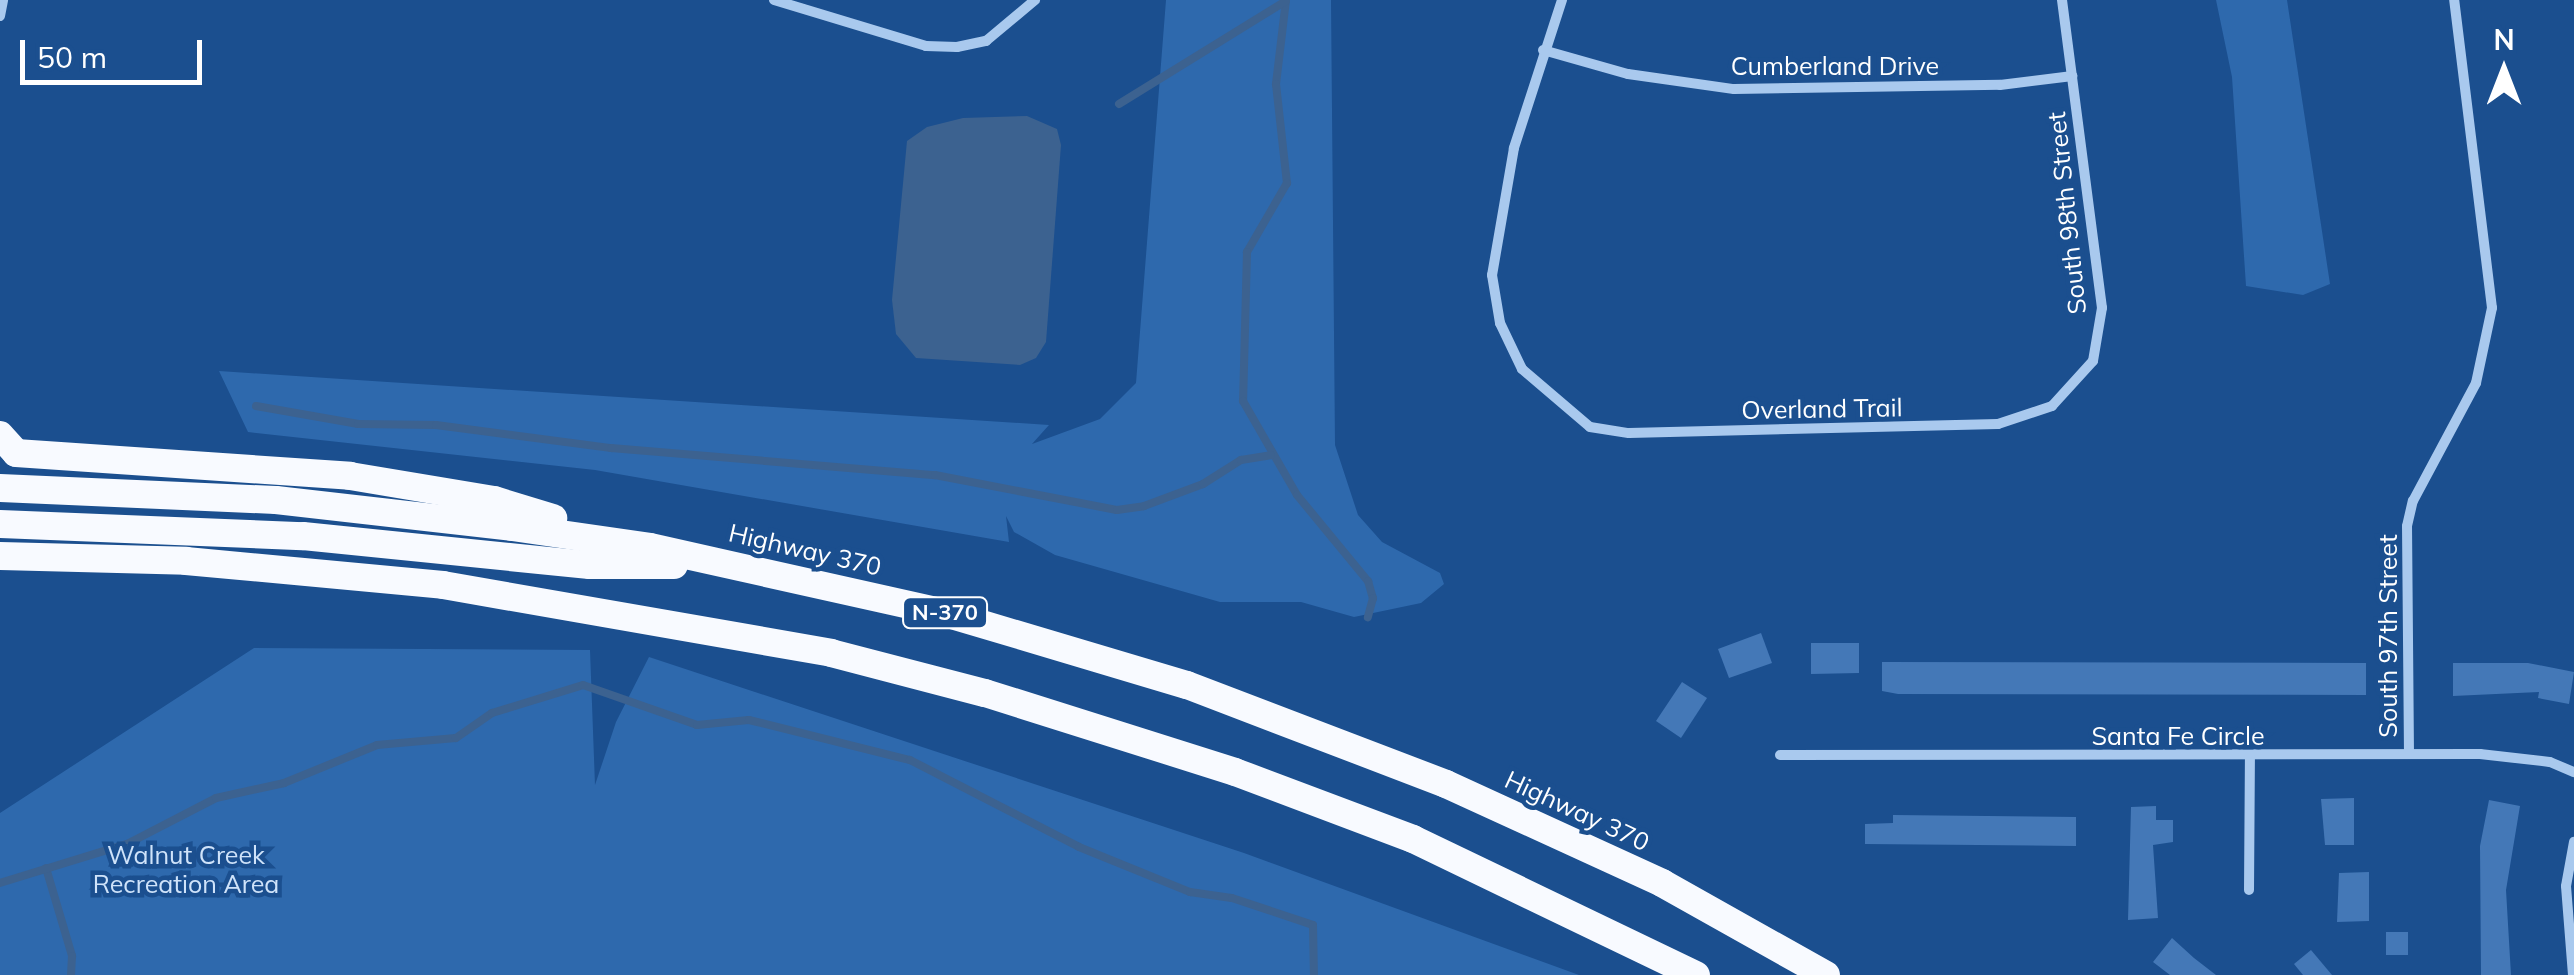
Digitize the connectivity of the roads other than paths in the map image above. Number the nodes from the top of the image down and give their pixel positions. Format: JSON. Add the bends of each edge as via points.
{"nodes":[{"id":1,"x":3,"y":0,"type":"edge"},
{"id":2,"x":774,"y":0,"type":"edge"},
{"id":3,"x":1034,"y":0,"type":"edge"},
{"id":4,"x":1562,"y":0,"type":"edge"},
{"id":5,"x":2062,"y":0,"type":"edge"},
{"id":6,"x":2454,"y":0,"type":"edge"},
{"id":7,"x":0,"y":16,"type":"edge"},
{"id":8,"x":1543,"y":50,"type":"junction"},
{"id":9,"x":2072,"y":76,"type":"junction"},
{"id":10,"x":2052,"y":406,"type":"joint"},
{"id":11,"x":0,"y":435,"type":"edge"},
{"id":12,"x":0,"y":488,"type":"edge"},
{"id":13,"x":0,"y":524,"type":"edge"},
{"id":14,"x":650,"y":547,"type":"junction"},
{"id":15,"x":0,"y":556,"type":"edge"},
{"id":16,"x":735,"y":565,"type":"junction"},
{"id":17,"x":2409,"y":754,"type":"junction"},
{"id":18,"x":1780,"y":755,"type":"dead end"},
{"id":19,"x":2250,"y":756,"type":"junction"},
{"id":20,"x":2574,"y":772,"type":"edge"},
{"id":21,"x":2574,"y":842,"type":"edge"},
{"id":22,"x":2249,"y":890,"type":"dead end"},
{"id":23,"x":1696,"y":975,"type":"edge"},
{"id":24,"x":1826,"y":975,"type":"edge"},
{"id":25,"x":2573,"y":975,"type":"edge"}],
"edges":[{"from":1,"to":7,"type":"street"},
{"from":2,"to":3,"type":"street","via":[[926,46],[986,42]]},
{"from":4,"to":8,"type":"street"},
{"from":5,"to":9,"type":"street","name":"South 98th Street"},
{"from":6,"to":17,"type":"street","name":"South 97th Street","via":[[2492,308],[2476,383],[2406,526]]},
{"from":8,"to":9,"type":"street","name":"Cumberland Drive","via":[[1628,74],[1734,89],[2000,85]]},
{"from":8,"to":10,"type":"street","name":"Overland Trail","via":[[1514,148],[1492,275],[1500,323],[1522,369],[1590,427],[1647,433],[1998,424]]},
{"from":9,"to":10,"type":"street","name":"South 98th Street","via":[[2102,308],[2094,362]]},
{"from":11,"to":14,"type":"highway","via":[[16,453],[253,466],[494,500]]},
{"from":12,"to":14,"type":"highway","name":"Highway 370","number":"N-370","via":[[276,500]]},
{"from":13,"to":16,"type":"highway","via":[[304,536],[590,565]]},
{"from":14,"to":16,"type":"highway","name":"Highway 370","number":"N-370"},
{"from":15,"to":23,"type":"highway","via":[[186,561],[443,585],[681,622],[850,658],[986,693],[1235,772],[1413,839]]},
{"from":16,"to":24,"type":"highway","name":"Highway 370","number":"N-370","via":[[946,613],[1304,726],[1662,883]]},
{"from":17,"to":19,"type":"street","name":"Santa Fe Circle"},
{"from":17,"to":20,"type":"street","name":"Santa Fe Circle","via":[[2480,754],[2550,762]]},
{"from":18,"to":19,"type":"street","name":"Santa Fe Circle"},
{"from":19,"to":22,"type":"street"},
{"from":21,"to":25,"type":"street","via":[[2566,886]]}]}
